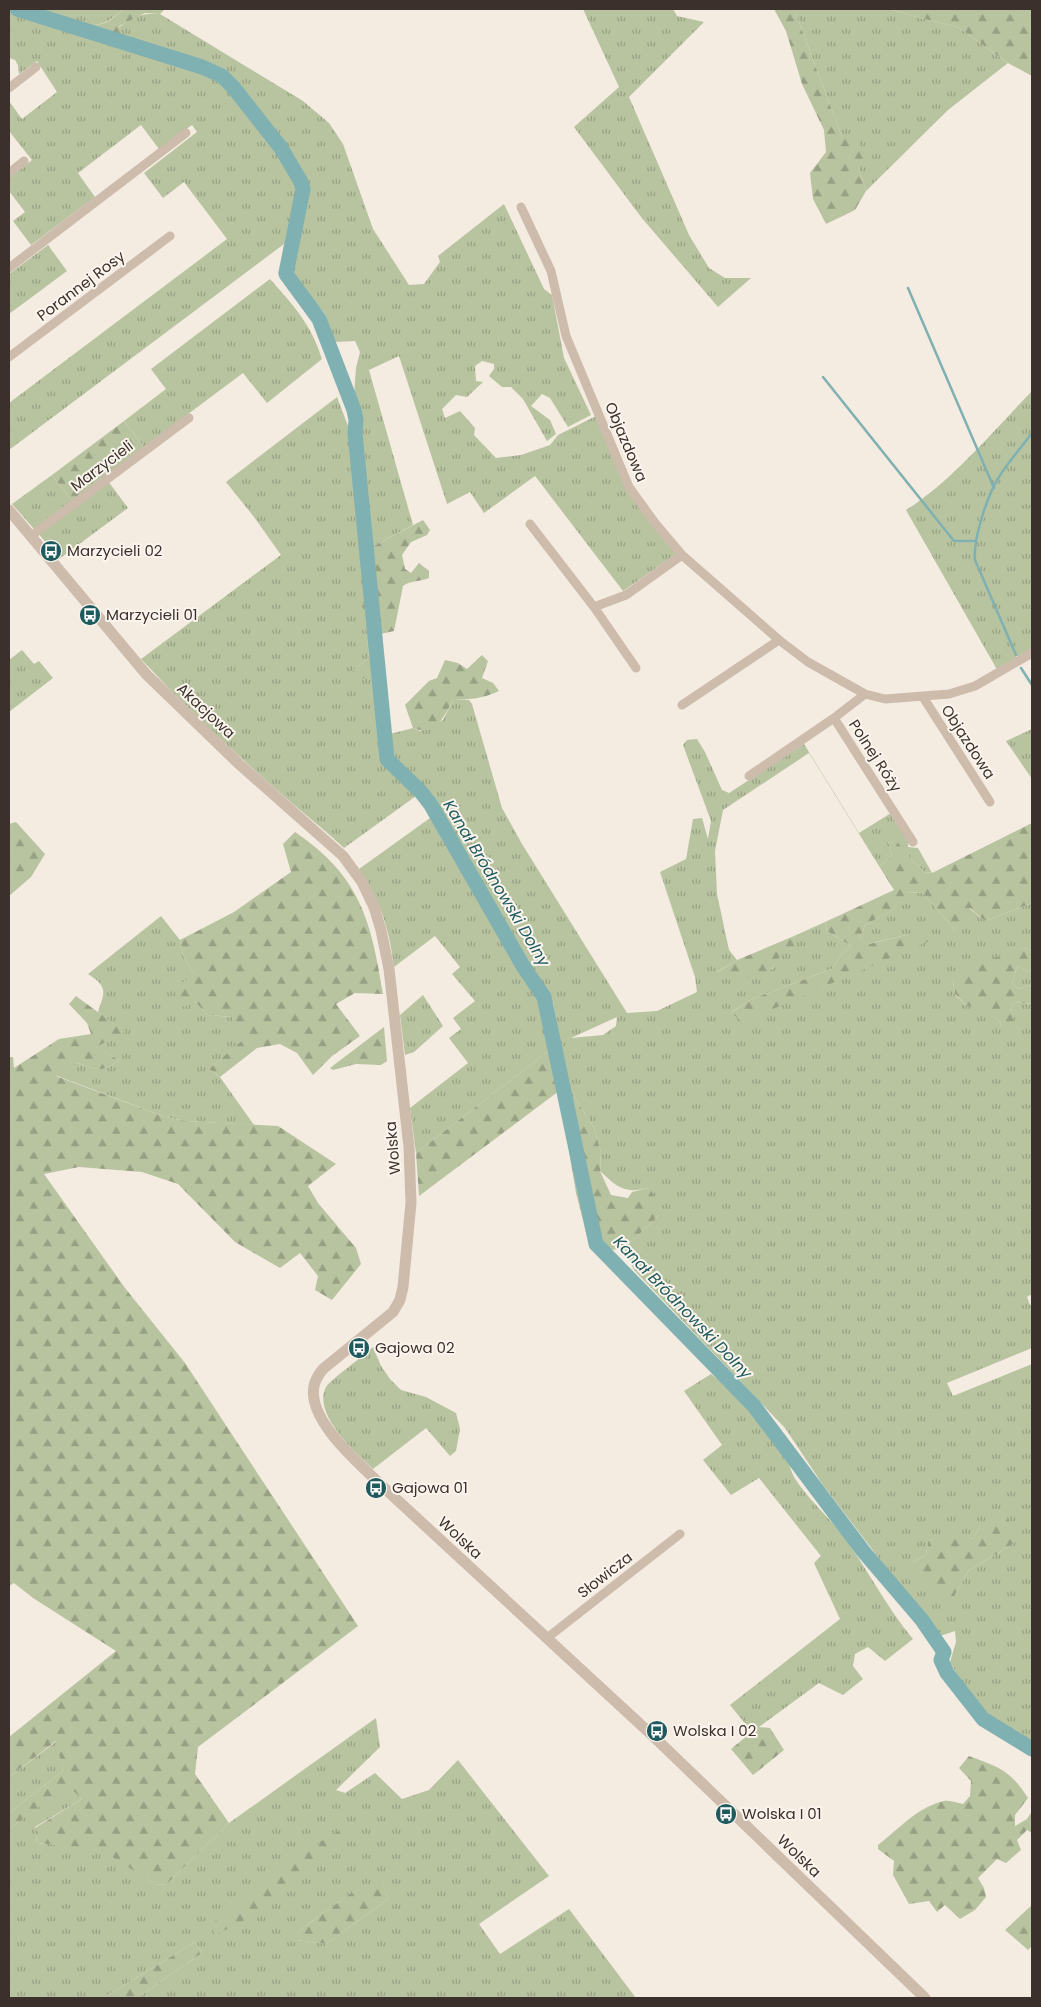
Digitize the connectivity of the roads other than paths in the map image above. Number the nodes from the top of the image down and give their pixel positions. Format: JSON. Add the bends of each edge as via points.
{"nodes":[{"id":1,"x":36,"y":67,"type":"dead end"},
{"id":2,"x":9,"y":88,"type":"edge"},
{"id":3,"x":186,"y":133,"type":"dead end"},
{"id":4,"x":24,"y":161,"type":"dead end"},
{"id":5,"x":9,"y":173,"type":"edge"},
{"id":6,"x":521,"y":207,"type":"dead end"},
{"id":7,"x":170,"y":236,"type":"dead end"},
{"id":8,"x":9,"y":268,"type":"edge"},
{"id":9,"x":9,"y":357,"type":"edge"},
{"id":10,"x":189,"y":418,"type":"dead end"},
{"id":11,"x":9,"y":510,"type":"edge"},
{"id":12,"x":530,"y":524,"type":"dead end"},
{"id":13,"x":31,"y":536,"type":"junction"},
{"id":14,"x":682,"y":555,"type":"junction"},
{"id":15,"x":594,"y":607,"type":"junction"},
{"id":16,"x":779,"y":640,"type":"junction"},
{"id":17,"x":1032,"y":653,"type":"edge"},
{"id":18,"x":636,"y":668,"type":"dead end"},
{"id":19,"x":865,"y":694,"type":"junction"},
{"id":20,"x":922,"y":697,"type":"junction"},
{"id":21,"x":682,"y":705,"type":"dead end"},
{"id":22,"x":834,"y":718,"type":"junction"},
{"id":23,"x":750,"y":776,"type":"dead end"},
{"id":24,"x":990,"y":802,"type":"dead end"},
{"id":25,"x":913,"y":842,"type":"dead end"},
{"id":26,"x":381,"y":930,"type":"joint"},
{"id":27,"x":680,"y":1534,"type":"dead end"},
{"id":28,"x":547,"y":1638,"type":"junction"},
{"id":29,"x":924,"y":1998,"type":"edge"}],
"edges":[{"from":1,"to":2,"type":"street"},
{"from":3,"to":8,"type":"street"},
{"from":4,"to":5,"type":"street"},
{"from":6,"to":14,"type":"street","name":"Objazdowa","via":[[551,271],[558,307],[575,361],[629,487]]},
{"from":7,"to":9,"type":"street","name":"Porannej Rosy"},
{"from":10,"to":13,"type":"street","name":"Marzycieli"},
{"from":11,"to":13,"type":"street","name":"Akacjowa"},
{"from":12,"to":15,"type":"street"},
{"from":13,"to":26,"type":"street","name":"Akacjowa","via":[[146,674],[239,764],[343,856],[362,882]]},
{"from":14,"to":15,"type":"street","via":[[626,595]]},
{"from":14,"to":16,"type":"street","name":"Objazdowa"},
{"from":15,"to":18,"type":"street"},
{"from":16,"to":19,"type":"street","name":"Objazdowa","via":[[808,662]]},
{"from":16,"to":21,"type":"street"},
{"from":17,"to":20,"type":"street","name":"Objazdowa","via":[[974,686]]},
{"from":19,"to":20,"type":"street","name":"Objazdowa","via":[[885,699]]},
{"from":19,"to":22,"type":"street","name":"Polnej Róży"},
{"from":20,"to":24,"type":"street","name":"Objazdowa"},
{"from":22,"to":23,"type":"street"},
{"from":22,"to":25,"type":"street","name":"Polnej Róży"},
{"from":26,"to":28,"type":"street","name":"Wolska","via":[[389,969],[411,1175],[403,1287],[393,1312],[323,1369],[314,1386],[314,1399],[324,1422],[350,1454]]},
{"from":27,"to":28,"type":"street","name":"Słowicza"},
{"from":28,"to":29,"type":"street","name":"Wolska"}]}
